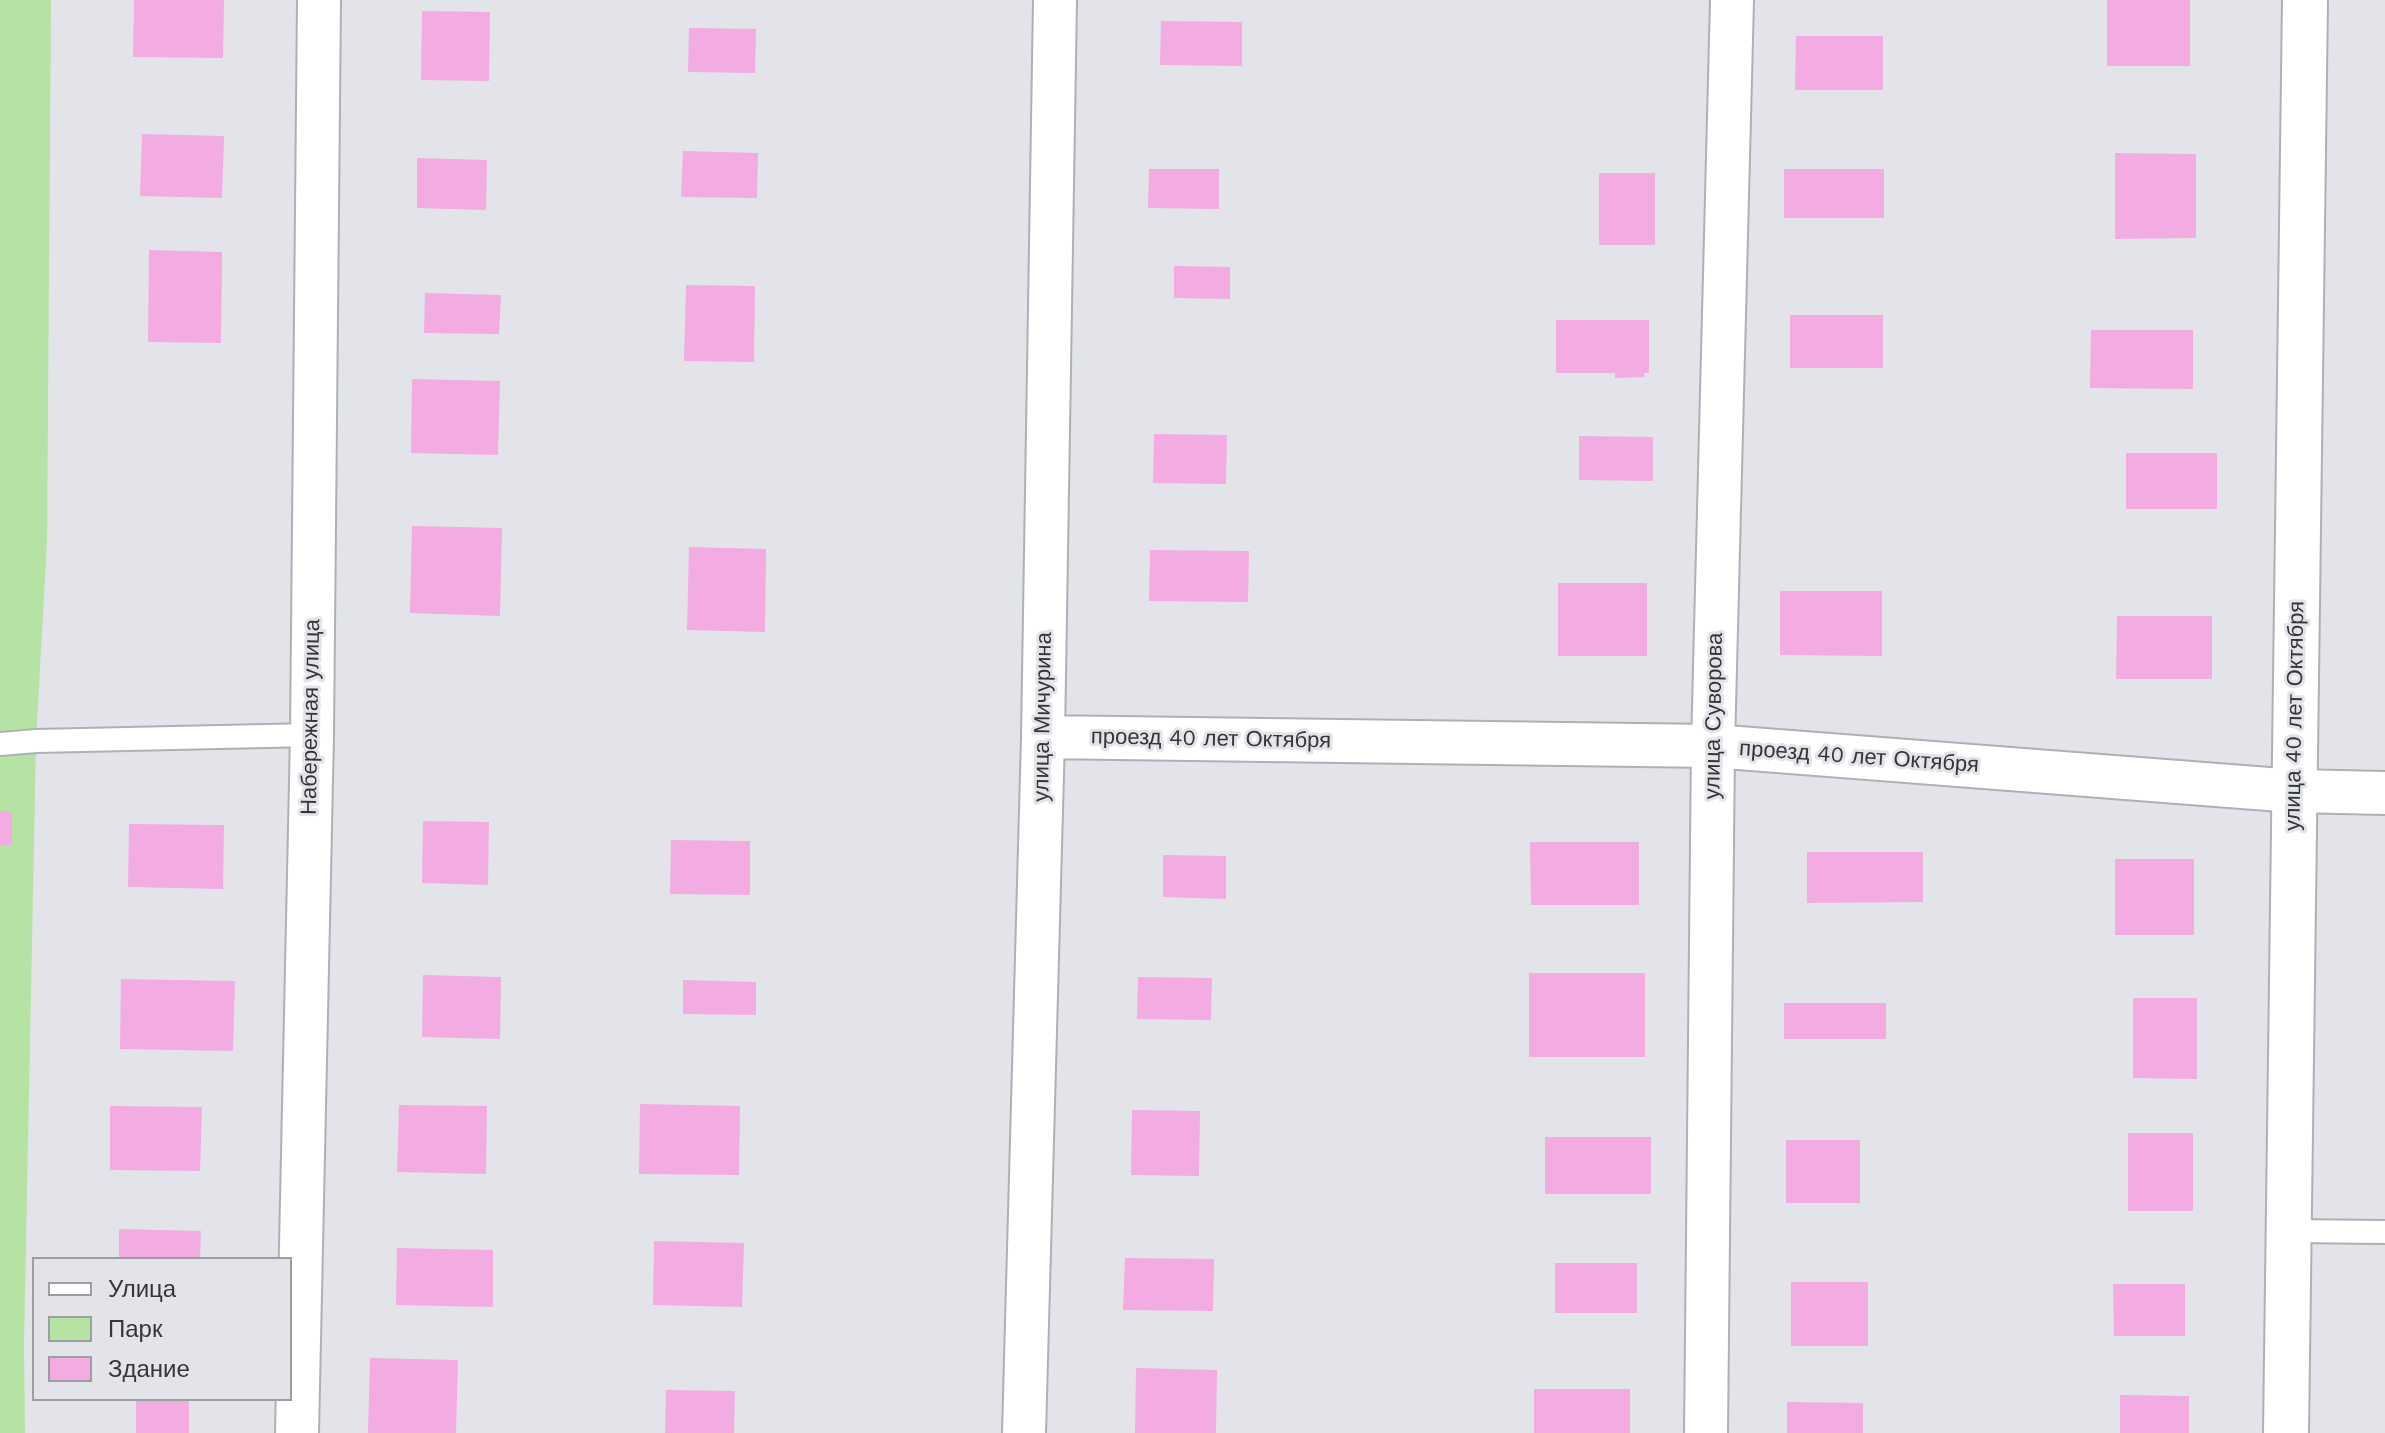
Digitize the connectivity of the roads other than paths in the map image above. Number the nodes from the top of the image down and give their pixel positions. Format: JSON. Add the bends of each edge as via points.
{"nodes":[{"id":1,"x":319,"y":0,"type":"edge"},
{"id":2,"x":1055,"y":0,"type":"edge"},
{"id":3,"x":1732,"y":0,"type":"edge"},
{"id":4,"x":2305,"y":0,"type":"edge"},
{"id":5,"x":312,"y":735,"type":"junction"},
{"id":6,"x":1043,"y":737,"type":"junction"},
{"id":7,"x":0,"y":744,"type":"edge"},
{"id":8,"x":1713,"y":746,"type":"junction"},
{"id":9,"x":2294,"y":791,"type":"junction"},
{"id":10,"x":2385,"y":793,"type":"edge"},
{"id":11,"x":2289,"y":1231,"type":"junction"},
{"id":12,"x":2385,"y":1232,"type":"edge"},
{"id":13,"x":297,"y":1433,"type":"edge"},
{"id":14,"x":1024,"y":1433,"type":"edge"},
{"id":15,"x":1706,"y":1433,"type":"edge"},
{"id":16,"x":2286,"y":1433,"type":"edge"}],
"edges":[{"from":1,"to":5,"type":"street","name":"Набережная улица"},
{"from":2,"to":6,"type":"street","name":"улица Мичурина"},
{"from":3,"to":8,"type":"street","name":"улица Суворова"},
{"from":4,"to":9,"type":"street","name":"улица 40 лет Октября"},
{"from":5,"to":7,"type":"lane"},
{"from":5,"to":13,"type":"street","name":"Набережная улица"},
{"from":6,"to":8,"type":"street","name":"проезд 40 лет Октября"},
{"from":6,"to":14,"type":"street","name":"улица Мичурина"},
{"from":8,"to":9,"type":"street","name":"проезд 40 лет Октября"},
{"from":8,"to":15,"type":"street","name":"улица Суворова"},
{"from":9,"to":10,"type":"street","name":"проезд 40 лет Октября"},
{"from":9,"to":11,"type":"street","name":"улица 40 лет Октября"},
{"from":11,"to":12,"type":"lane"},
{"from":11,"to":16,"type":"street","name":"улица 40 лет Октября"}]}
